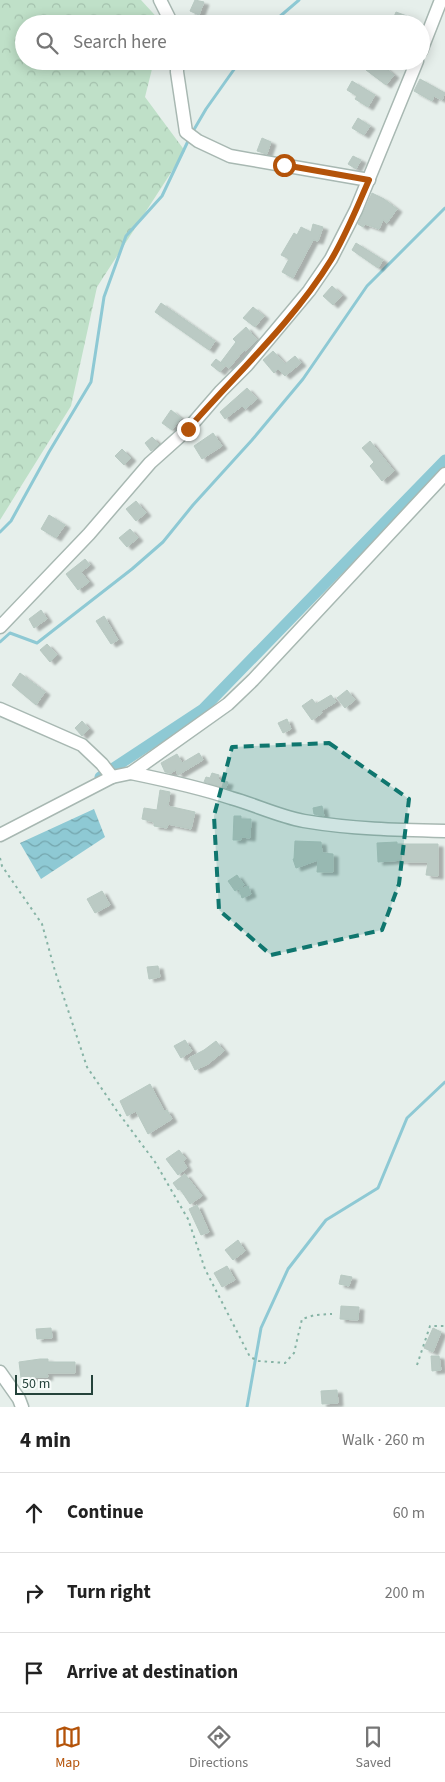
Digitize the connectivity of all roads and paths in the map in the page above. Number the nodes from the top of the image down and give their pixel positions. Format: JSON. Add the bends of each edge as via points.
{"nodes":[{"id":1,"x":160,"y":0,"type":"edge"},
{"id":2,"x":441,"y":0,"type":"edge"},
{"id":3,"x":168,"y":15,"type":"edge"},
{"id":4,"x":430,"y":28,"type":"edge"},
{"id":5,"x":177,"y":70,"type":"edge"},
{"id":6,"x":413,"y":70,"type":"edge"},
{"id":7,"x":369,"y":180,"type":"junction"},
{"id":8,"x":445,"y":474,"type":"edge"},
{"id":9,"x":0,"y":627,"type":"edge"},
{"id":10,"x":0,"y":709,"type":"edge"},
{"id":11,"x":131,"y":773,"type":"junction"},
{"id":12,"x":112,"y":777,"type":"junction"},
{"id":13,"x":445,"y":831,"type":"edge"},
{"id":14,"x":0,"y":835,"type":"edge"},
{"id":15,"x":0,"y":858,"type":"edge"},
{"id":16,"x":332,"y":1314,"type":"dead end"},
{"id":17,"x":445,"y":1326,"type":"edge"},
{"id":18,"x":417,"y":1365,"type":"dead end"},
{"id":19,"x":0,"y":1372,"type":"edge"},
{"id":20,"x":22,"y":1407,"type":"edge"}],
"edges":[{"from":1,"to":3,"type":"street"},
{"from":2,"to":4,"type":"street"},
{"from":5,"to":7,"type":"street","via":[[186,132],[198,140],[230,156]]},
{"from":6,"to":7,"type":"street"},
{"from":7,"to":9,"type":"street","via":[[331,259],[309,291],[247,365],[188,429],[150,463],[89,534]]},
{"from":8,"to":11,"type":"street","via":[[228,704]]},
{"from":10,"to":12,"type":"street","via":[[82,745]]},
{"from":11,"to":12,"type":"street"},
{"from":11,"to":13,"type":"street","via":[[192,786],[302,820],[356,828]]},
{"from":12,"to":14,"type":"street"},
{"from":15,"to":16,"type":"path","via":[[2,866],[42,924],[87,1067],[154,1162],[188,1220],[205,1269],[250,1357],[285,1363],[294,1353],[302,1319]]},
{"from":17,"to":18,"type":"path","via":[[430,1326]]},
{"from":19,"to":20,"type":"street"}]}
